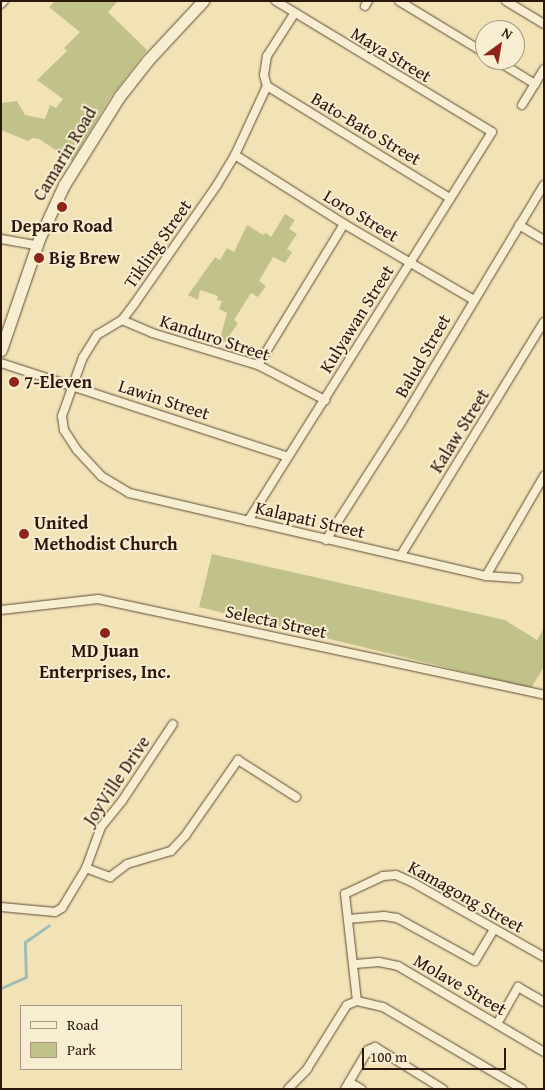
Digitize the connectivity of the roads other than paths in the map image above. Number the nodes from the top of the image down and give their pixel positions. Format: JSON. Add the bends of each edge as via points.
{"nodes":[{"id":1,"x":4,"y":1,"type":"edge"},
{"id":2,"x":203,"y":1,"type":"edge"},
{"id":3,"x":276,"y":1,"type":"edge"},
{"id":4,"x":399,"y":1,"type":"edge"},
{"id":5,"x":506,"y":1,"type":"edge"},
{"id":6,"x":1,"y":4,"type":"edge"},
{"id":7,"x":294,"y":14,"type":"junction"},
{"id":8,"x":544,"y":24,"type":"edge"},
{"id":9,"x":475,"y":48,"type":"edge"},
{"id":10,"x":544,"y":69,"type":"edge"},
{"id":11,"x":512,"y":70,"type":"edge"},
{"id":12,"x":535,"y":84,"type":"junction"},
{"id":13,"x":267,"y":86,"type":"junction"},
{"id":14,"x":522,"y":105,"type":"dead end"},
{"id":15,"x":492,"y":132,"type":"joint"},
{"id":16,"x":235,"y":155,"type":"junction"},
{"id":17,"x":544,"y":185,"type":"edge"},
{"id":18,"x":450,"y":198,"type":"junction"},
{"id":19,"x":344,"y":224,"type":"junction"},
{"id":20,"x":519,"y":225,"type":"junction"},
{"id":21,"x":1,"y":239,"type":"edge"},
{"id":22,"x":544,"y":240,"type":"edge"},
{"id":23,"x":36,"y":246,"type":"junction"},
{"id":24,"x":410,"y":263,"type":"junction"},
{"id":25,"x":474,"y":300,"type":"junction"},
{"id":26,"x":6,"y":320,"type":"edge"},
{"id":27,"x":122,"y":320,"type":"junction"},
{"id":28,"x":544,"y":322,"type":"edge"},
{"id":29,"x":1,"y":350,"type":"edge"},
{"id":30,"x":1,"y":363,"type":"edge"},
{"id":31,"x":258,"y":365,"type":"junction"},
{"id":32,"x":73,"y":386,"type":"junction"},
{"id":33,"x":325,"y":400,"type":"junction"},
{"id":34,"x":288,"y":457,"type":"junction"},
{"id":35,"x":102,"y":476,"type":"joint"},
{"id":36,"x":544,"y":476,"type":"edge"},
{"id":37,"x":248,"y":522,"type":"junction"},
{"id":38,"x":326,"y":540,"type":"junction"},
{"id":39,"x":401,"y":555,"type":"junction"},
{"id":40,"x":486,"y":576,"type":"junction"},
{"id":41,"x":518,"y":578,"type":"dead end"},
{"id":42,"x":1,"y":610,"type":"edge"},
{"id":43,"x":544,"y":695,"type":"edge"},
{"id":44,"x":173,"y":724,"type":"dead end"},
{"id":45,"x":296,"y":796,"type":"dead end"},
{"id":46,"x":86,"y":868,"type":"junction"},
{"id":47,"x":1,"y":908,"type":"edge"},
{"id":48,"x":348,"y":920,"type":"junction"},
{"id":49,"x":494,"y":929,"type":"junction"},
{"id":50,"x":544,"y":957,"type":"edge"},
{"id":51,"x":355,"y":964,"type":"junction"},
{"id":52,"x":357,"y":1001,"type":"junction"},
{"id":53,"x":544,"y":1002,"type":"edge"},
{"id":54,"x":497,"y":1024,"type":"junction"},
{"id":55,"x":544,"y":1052,"type":"edge"},
{"id":56,"x":347,"y":1085,"type":"edge"},
{"id":57,"x":288,"y":1089,"type":"edge"},
{"id":58,"x":361,"y":1089,"type":"edge"},
{"id":59,"x":443,"y":1089,"type":"edge"},
{"id":60,"x":522,"y":1089,"type":"edge"}],
"edges":[{"from":1,"to":6,"type":"street"},
{"from":2,"to":23,"type":"main road","name":"Camarin Road","via":[[148,60],[119,97],[64,186]]},
{"from":3,"to":7,"type":"street","name":"Maya Street"},
{"from":4,"to":9,"type":"street"},
{"from":5,"to":8,"type":"street"},
{"from":7,"to":13,"type":"street","name":"Tikling Street","via":[[267,56],[264,75]]},
{"from":7,"to":15,"type":"street","name":"Maya Street"},
{"from":10,"to":12,"type":"street"},
{"from":11,"to":12,"type":"street"},
{"from":12,"to":14,"type":"street"},
{"from":13,"to":16,"type":"street","name":"Tikling Street"},
{"from":13,"to":18,"type":"street","name":"Bato-Bato Street"},
{"from":15,"to":18,"type":"street","name":"Kulyawan Street"},
{"from":16,"to":19,"type":"street","name":"Loro Street"},
{"from":16,"to":27,"type":"street","name":"Tikling Street"},
{"from":17,"to":20,"type":"street","name":"Balud Street"},
{"from":18,"to":24,"type":"street","name":"Kulyawan Street"},
{"from":19,"to":24,"type":"street","name":"Loro Street"},
{"from":19,"to":31,"type":"street"},
{"from":20,"to":22,"type":"street"},
{"from":20,"to":25,"type":"street","name":"Balud Street"},
{"from":21,"to":23,"type":"street"},
{"from":23,"to":26,"type":"main road","name":"Camarin Road"},
{"from":24,"to":25,"type":"street","name":"Loro Street"},
{"from":24,"to":33,"type":"street","name":"Kulyawan Street"},
{"from":25,"to":38,"type":"street","name":"Balud Street"},
{"from":26,"to":29,"type":"main road","name":"Camarin Road"},
{"from":27,"to":31,"type":"street","name":"Kanduro Street","via":[[152,333]]},
{"from":27,"to":32,"type":"street","name":"Tikling Street","via":[[97,335],[83,357]]},
{"from":28,"to":39,"type":"street","name":"Kalaw Street"},
{"from":30,"to":32,"type":"street","name":"Lawin Street"},
{"from":31,"to":33,"type":"street","name":"Kanduro Street"},
{"from":32,"to":34,"type":"street","name":"Lawin Street"},
{"from":32,"to":35,"type":"street","name":"Tikling Street","via":[[62,416],[64,430],[76,450]]},
{"from":33,"to":34,"type":"street","name":"Kulyawan Street"},
{"from":34,"to":37,"type":"street","name":"Kulyawan Street"},
{"from":35,"to":37,"type":"street","name":"Kalapati Street","via":[[128,493]]},
{"from":36,"to":40,"type":"street"},
{"from":37,"to":38,"type":"street","name":"Kalapati Street"},
{"from":38,"to":39,"type":"street","name":"Kalapati Street"},
{"from":39,"to":40,"type":"street","name":"Kalapati Street"},
{"from":40,"to":41,"type":"street","name":"Kalapati Street"},
{"from":42,"to":43,"type":"street","name":"Selecta Street","via":[[98,599]]},
{"from":44,"to":46,"type":"street","name":"JoyVille Drive","via":[[101,827]]},
{"from":45,"to":46,"type":"street","via":[[238,760],[171,851],[127,864],[110,877]]},
{"from":46,"to":47,"type":"street","name":"JoyVille Drive","via":[[68,902],[55,912]]},
{"from":48,"to":49,"type":"street","via":[[384,916],[397,918],[475,962]]},
{"from":48,"to":49,"type":"street","name":"Kamagong Street","via":[[345,894],[383,876],[396,875]]},
{"from":48,"to":51,"type":"street"},
{"from":49,"to":50,"type":"street","name":"Kamagong Street"},
{"from":51,"to":52,"type":"street"},
{"from":51,"to":54,"type":"street","name":"Molave Street","via":[[379,962],[398,966]]},
{"from":52,"to":57,"type":"street","via":[[347,1005],[307,1069]]},
{"from":52,"to":60,"type":"street","via":[[384,1007]]},
{"from":53,"to":54,"type":"street","via":[[518,987]]},
{"from":54,"to":55,"type":"street","name":"Molave Street"},
{"from":56,"to":58,"type":"street"},
{"from":56,"to":59,"type":"street","via":[[371,1047],[375,1047]]}]}
